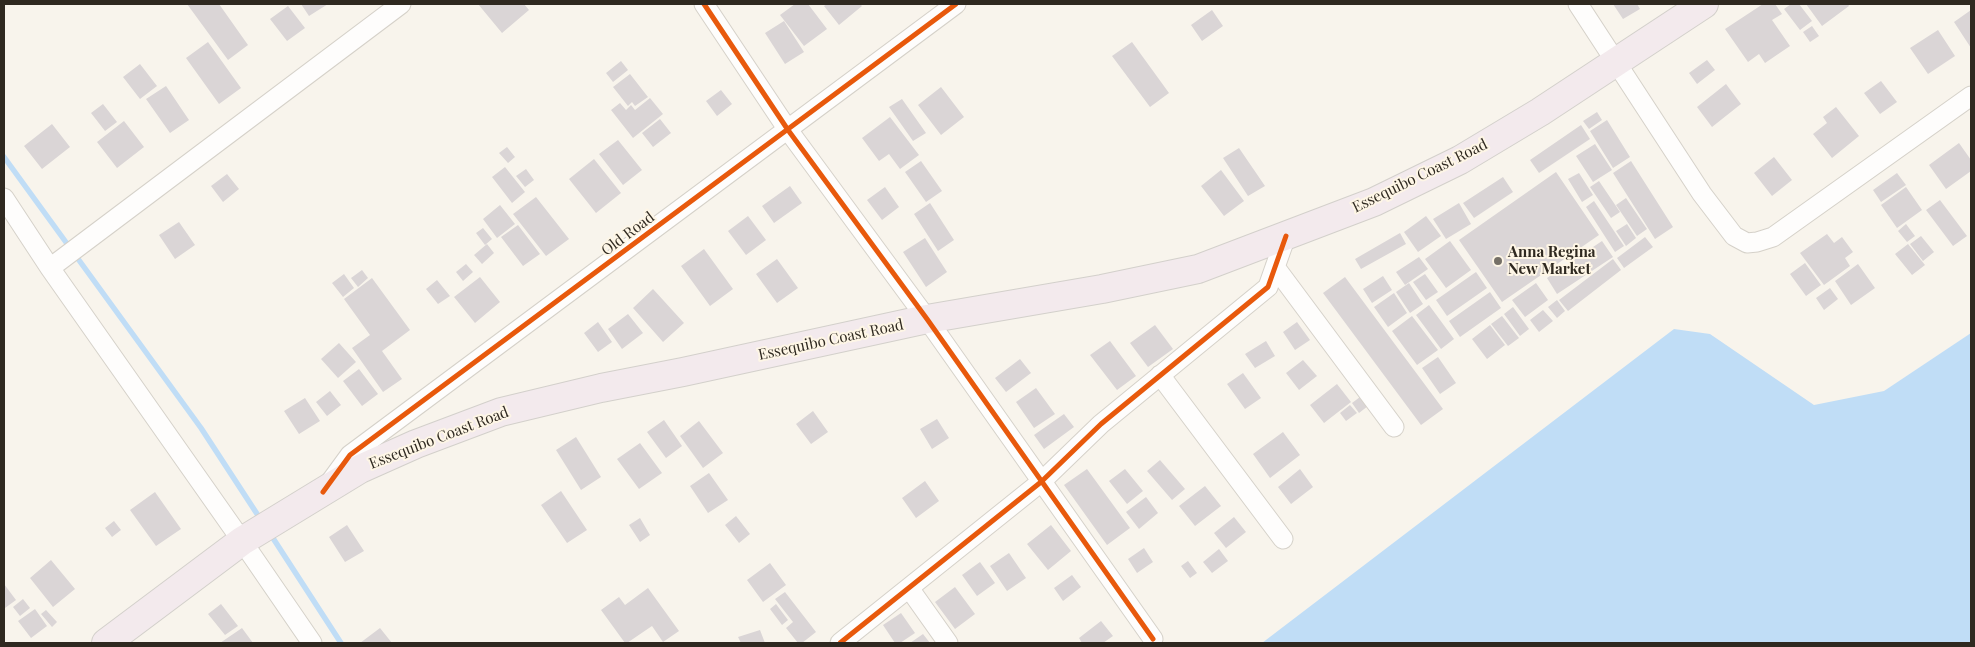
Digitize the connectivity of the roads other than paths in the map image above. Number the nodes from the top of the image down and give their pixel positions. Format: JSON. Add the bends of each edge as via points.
{"nodes":[{"id":1,"x":401,"y":4,"type":"edge"},
{"id":2,"x":704,"y":4,"type":"edge"},
{"id":3,"x":956,"y":4,"type":"edge"},
{"id":4,"x":1578,"y":4,"type":"edge"},
{"id":5,"x":1704,"y":4,"type":"edge"},
{"id":6,"x":1617,"y":62,"type":"junction"},
{"id":7,"x":1971,"y":96,"type":"edge"},
{"id":8,"x":788,"y":130,"type":"junction"},
{"id":9,"x":4,"y":198,"type":"edge"},
{"id":10,"x":1286,"y":236,"type":"junction"},
{"id":11,"x":1275,"y":267,"type":"junction"},
{"id":12,"x":50,"y":268,"type":"junction"},
{"id":13,"x":927,"y":319,"type":"junction"},
{"id":14,"x":1160,"y":375,"type":"junction"},
{"id":15,"x":1394,"y":427,"type":"dead end"},
{"id":16,"x":1041,"y":482,"type":"junction"},
{"id":17,"x":323,"y":492,"type":"junction"},
{"id":18,"x":1283,"y":539,"type":"dead end"},
{"id":19,"x":242,"y":541,"type":"junction"},
{"id":20,"x":909,"y":588,"type":"junction"},
{"id":21,"x":1153,"y":639,"type":"dead end"},
{"id":22,"x":106,"y":643,"type":"edge"},
{"id":23,"x":312,"y":643,"type":"edge"},
{"id":24,"x":840,"y":643,"type":"edge"},
{"id":25,"x":948,"y":643,"type":"edge"}],
"edges":[{"from":1,"to":12,"type":"street"},
{"from":2,"to":8,"type":"street"},
{"from":3,"to":8,"type":"street","name":"Old Road"},
{"from":4,"to":6,"type":"street"},
{"from":5,"to":6,"type":"main road","name":"Essequibo Coast Road"},
{"from":6,"to":7,"type":"street","via":[[1734,236],[1752,243],[1773,237]]},
{"from":6,"to":10,"type":"main road","name":"Essequibo Coast Road","via":[[1460,160],[1374,202]]},
{"from":8,"to":13,"type":"street"},
{"from":8,"to":17,"type":"street","name":"Old Road","via":[[350,455]]},
{"from":9,"to":12,"type":"street"},
{"from":10,"to":11,"type":"street"},
{"from":10,"to":13,"type":"main road","name":"Essequibo Coast Road","via":[[1198,269]]},
{"from":11,"to":14,"type":"street","via":[[1268,287]]},
{"from":11,"to":15,"type":"street"},
{"from":12,"to":19,"type":"street"},
{"from":13,"to":16,"type":"street"},
{"from":13,"to":17,"type":"main road","name":"Essequibo Coast Road","via":[[501,412],[360,469]]},
{"from":14,"to":16,"type":"street","via":[[1101,424]]},
{"from":14,"to":18,"type":"street"},
{"from":16,"to":20,"type":"street"},
{"from":16,"to":21,"type":"street"},
{"from":17,"to":19,"type":"main road","name":"Essequibo Coast Road"},
{"from":19,"to":22,"type":"main road","name":"Essequibo Coast Road"},
{"from":19,"to":23,"type":"street"},
{"from":20,"to":24,"type":"street"},
{"from":20,"to":25,"type":"street"}]}
